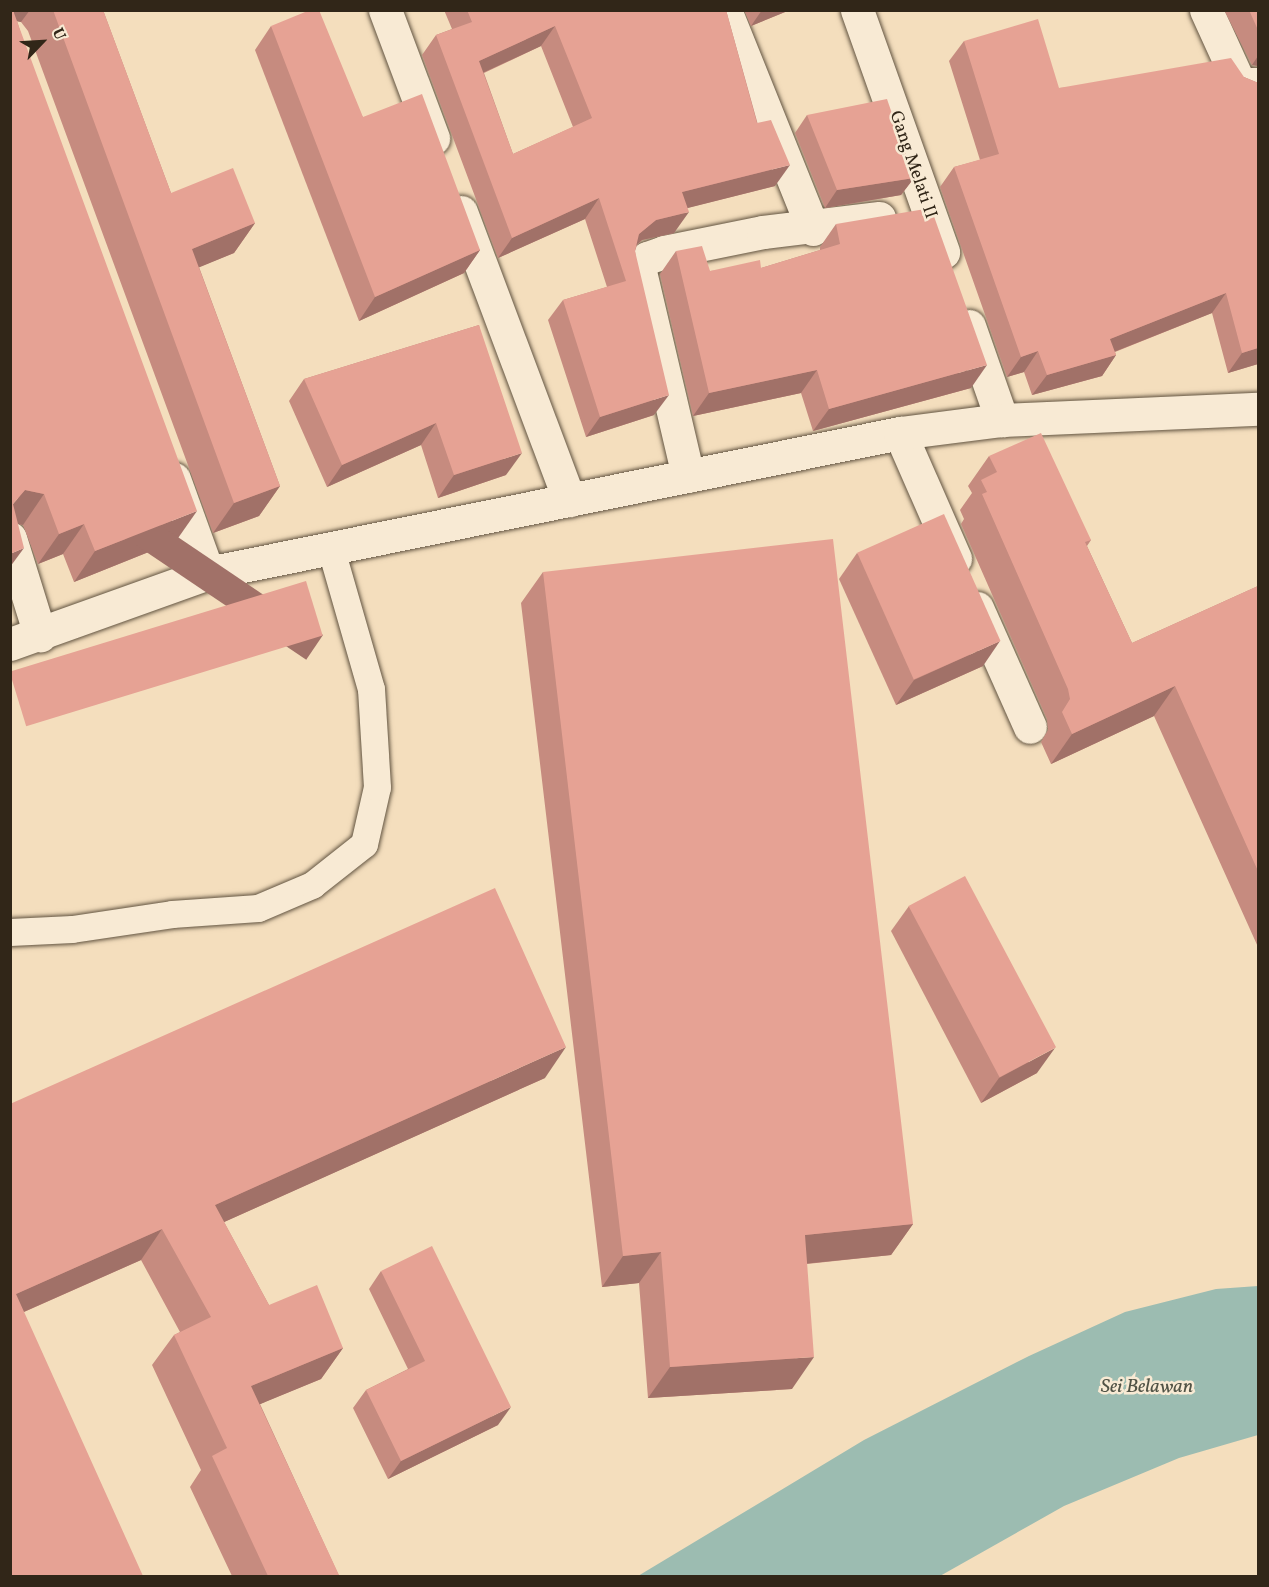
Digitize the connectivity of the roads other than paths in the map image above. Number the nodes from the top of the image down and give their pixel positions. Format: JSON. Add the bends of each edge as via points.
{"nodes":[{"id":1,"x":385,"y":10,"type":"edge"},
{"id":2,"x":725,"y":10,"type":"edge"},
{"id":3,"x":857,"y":10,"type":"edge"},
{"id":4,"x":1206,"y":10,"type":"edge"},
{"id":5,"x":1258,"y":84,"type":"edge"},
{"id":6,"x":928,"y":210,"type":"junction"},
{"id":7,"x":813,"y":229,"type":"junction"},
{"id":8,"x":1258,"y":409,"type":"edge"},
{"id":9,"x":1002,"y":420,"type":"junction"},
{"id":10,"x":900,"y":433,"type":"junction"},
{"id":11,"x":163,"y":450,"type":"edge"},
{"id":12,"x":688,"y":476,"type":"junction"},
{"id":13,"x":569,"y":500,"type":"junction"},
{"id":14,"x":10,"y":538,"type":"edge"},
{"id":15,"x":330,"y":546,"type":"junction"},
{"id":16,"x":208,"y":573,"type":"junction"},
{"id":17,"x":25,"y":639,"type":"edge"},
{"id":18,"x":1030,"y":727,"type":"dead end"},
{"id":19,"x":10,"y":932,"type":"edge"}],
"edges":[{"from":1,"to":13,"type":"street"},
{"from":2,"to":7,"type":"street"},
{"from":3,"to":6,"type":"street","name":"Gang Melati II"},
{"from":4,"to":5,"type":"street","via":[[1237,78],[1243,84]]},
{"from":6,"to":7,"type":"street"},
{"from":6,"to":9,"type":"street","name":"Gang Melati II"},
{"from":7,"to":12,"type":"street","via":[[763,232],[664,252],[647,258],[639,267]]},
{"from":8,"to":9,"type":"street"},
{"from":9,"to":10,"type":"street"},
{"from":10,"to":12,"type":"street"},
{"from":10,"to":18,"type":"street"},
{"from":11,"to":16,"type":"street"},
{"from":12,"to":13,"type":"street"},
{"from":13,"to":15,"type":"street"},
{"from":14,"to":17,"type":"street"},
{"from":15,"to":16,"type":"street"},
{"from":15,"to":19,"type":"lane","via":[[372,689],[377,787],[364,844],[312,885],[258,908]]},
{"from":16,"to":17,"type":"street"}]}
